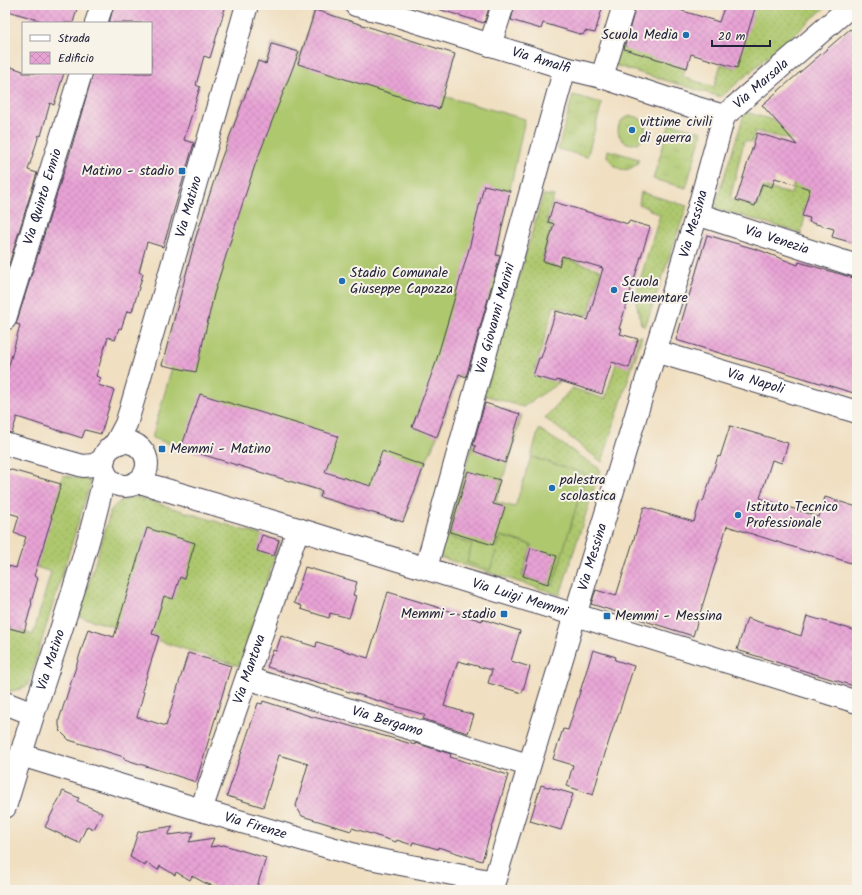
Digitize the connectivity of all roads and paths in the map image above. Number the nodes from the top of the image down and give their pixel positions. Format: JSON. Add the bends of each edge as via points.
{"nodes":[{"id":1,"x":102,"y":5,"type":"edge"},
{"id":2,"x":248,"y":5,"type":"edge"},
{"id":3,"x":356,"y":5,"type":"edge"},
{"id":4,"x":503,"y":5,"type":"edge"},
{"id":5,"x":624,"y":5,"type":"edge"},
{"id":6,"x":852,"y":5,"type":"edge"},
{"id":7,"x":389,"y":9,"type":"edge"},
{"id":8,"x":96,"y":22,"type":"edge"},
{"id":9,"x":490,"y":46,"type":"junction"},
{"id":10,"x":565,"y":68,"type":"junction"},
{"id":11,"x":81,"y":74,"type":"edge"},
{"id":12,"x":602,"y":77,"type":"junction"},
{"id":13,"x":724,"y":116,"type":"junction"},
{"id":14,"x":697,"y":214,"type":"junction"},
{"id":15,"x":857,"y":266,"type":"edge"},
{"id":16,"x":5,"y":320,"type":"edge"},
{"id":17,"x":655,"y":351,"type":"junction"},
{"id":18,"x":131,"y":408,"type":"junction"},
{"id":19,"x":857,"y":412,"type":"edge"},
{"id":20,"x":5,"y":444,"type":"edge"},
{"id":21,"x":143,"y":455,"type":"junction"},
{"id":22,"x":116,"y":469,"type":"junction"},
{"id":23,"x":182,"y":496,"type":"junction"},
{"id":24,"x":298,"y":529,"type":"junction"},
{"id":25,"x":426,"y":568,"type":"junction"},
{"id":26,"x":575,"y":614,"type":"junction"},
{"id":27,"x":247,"y":678,"type":"junction"},
{"id":28,"x":857,"y":702,"type":"edge"},
{"id":29,"x":5,"y":703,"type":"edge"},
{"id":30,"x":34,"y":714,"type":"junction"},
{"id":31,"x":21,"y":755,"type":"junction"},
{"id":32,"x":528,"y":766,"type":"junction"},
{"id":33,"x":5,"y":807,"type":"edge"},
{"id":34,"x":201,"y":810,"type":"junction"},
{"id":35,"x":494,"y":882,"type":"joint"}],
"edges":[{"from":1,"to":8,"type":"street"},
{"from":2,"to":18,"type":"street","name":"Via Matino"},
{"from":3,"to":7,"type":"street","name":"Via Amalfi"},
{"from":4,"to":9,"type":"street"},
{"from":5,"to":12,"type":"street"},
{"from":6,"to":13,"type":"street","name":"Via Marsala"},
{"from":7,"to":9,"type":"street","name":"Via Amalfi"},
{"from":9,"to":10,"type":"street","name":"Via Amalfi"},
{"from":10,"to":12,"type":"street","name":"Via Amalfi"},
{"from":10,"to":25,"type":"street","name":"Via Giovanni Marini"},
{"from":11,"to":16,"type":"street","name":"Via Quinto Ennio"},
{"from":12,"to":13,"type":"street","name":"Via Amalfi"},
{"from":13,"to":14,"type":"street","name":"Via Messina"},
{"from":14,"to":15,"type":"street","name":"Via Venezia"},
{"from":14,"to":17,"type":"street","name":"Via Messina"},
{"from":17,"to":19,"type":"street","name":"Via Napoli"},
{"from":17,"to":26,"type":"street","name":"Via Messina"},
{"from":18,"to":21,"type":"street","name":"Via Matino","via":[[134,435]]},
{"from":18,"to":22,"type":"street","name":"Via Matino"},
{"from":20,"to":22,"type":"street","via":[[83,466],[94,464]]},
{"from":21,"to":22,"type":"street","via":[[144,474],[140,479]]},
{"from":21,"to":22,"type":"street","via":[[134,445],[121,442]]},
{"from":21,"to":23,"type":"street","name":"Via Luigi Memmi","via":[[161,478]]},
{"from":22,"to":23,"type":"street","name":"Via Luigi Memmi","via":[[143,483]]},
{"from":22,"to":30,"type":"street","name":"Via Matino","via":[[107,495],[96,514]]},
{"from":23,"to":24,"type":"street","name":"Via Luigi Memmi"},
{"from":24,"to":25,"type":"street","name":"Via Luigi Memmi"},
{"from":24,"to":27,"type":"street","name":"Via Mantova"},
{"from":25,"to":26,"type":"street","name":"Via Luigi Memmi"},
{"from":26,"to":28,"type":"street","name":"Via Luigi Memmi"},
{"from":26,"to":32,"type":"street","name":"Via Messina"},
{"from":27,"to":32,"type":"street","name":"Via Bergamo"},
{"from":27,"to":34,"type":"street","name":"Via Mantova"},
{"from":29,"to":30,"type":"street"},
{"from":30,"to":31,"type":"street","name":"Via Matino"},
{"from":31,"to":33,"type":"street","name":"Via Matino"},
{"from":31,"to":34,"type":"street","name":"Via Firenze"},
{"from":32,"to":35,"type":"street","name":"Via Messina"},
{"from":34,"to":35,"type":"street","name":"Via Firenze","via":[[358,856]]}]}
